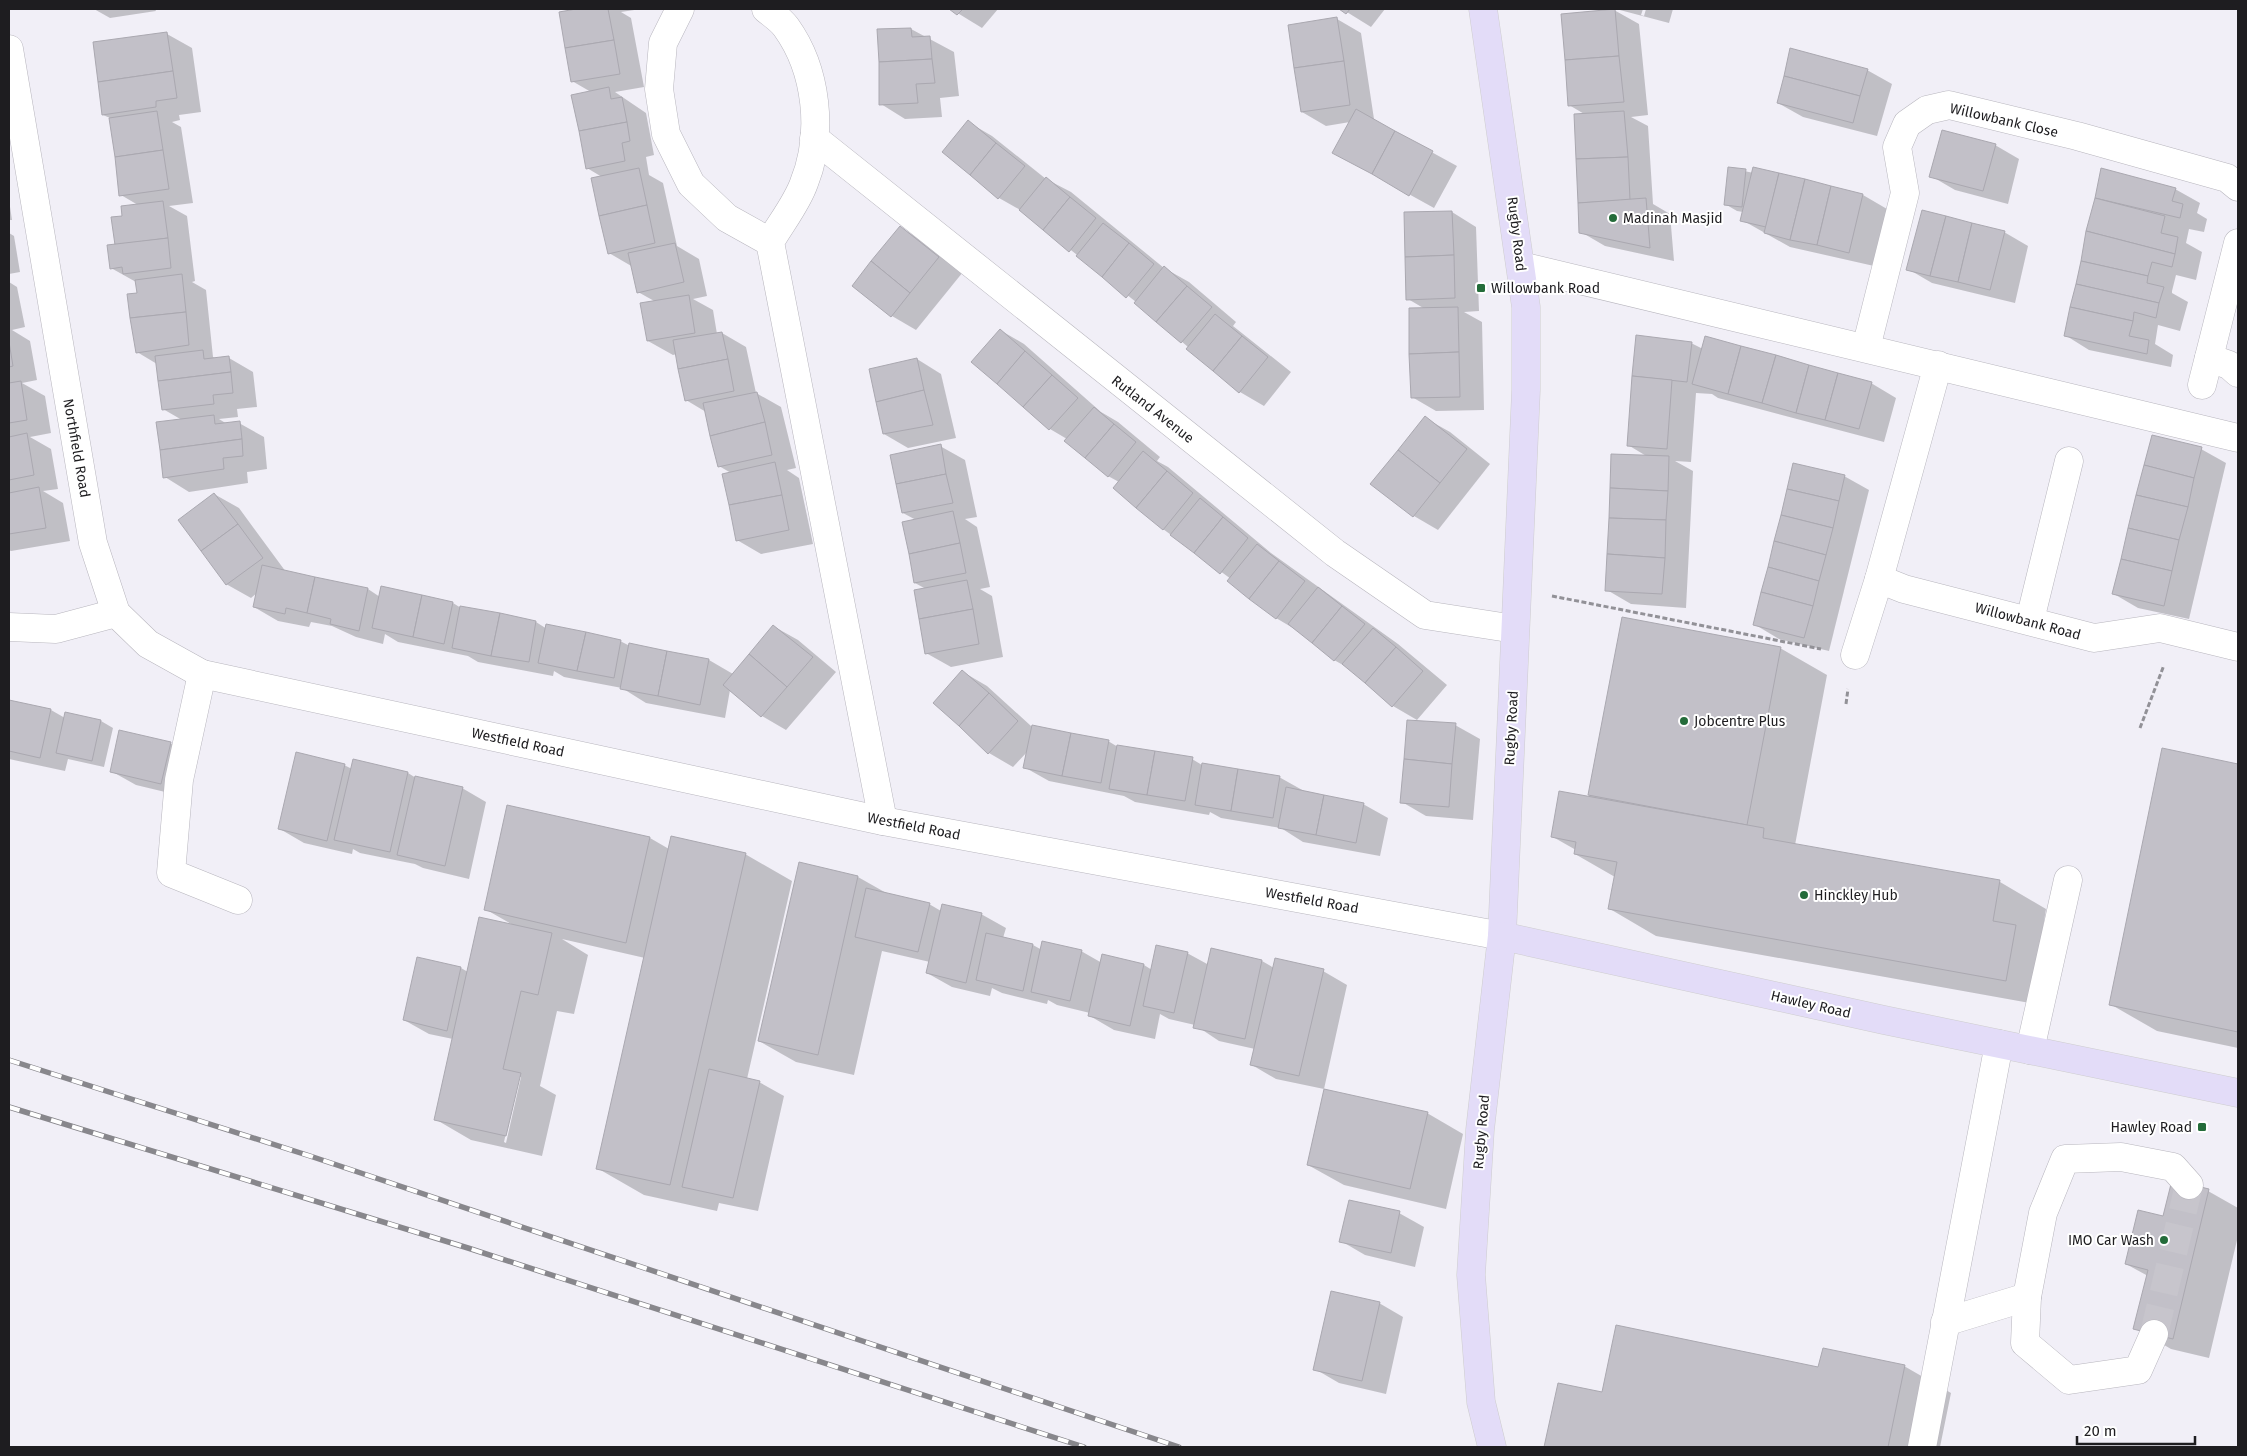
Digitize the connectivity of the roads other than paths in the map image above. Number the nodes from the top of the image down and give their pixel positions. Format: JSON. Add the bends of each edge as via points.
{"nodes":[{"id":1,"x":680,"y":9,"type":"edge"},
{"id":2,"x":1483,"y":9,"type":"edge"},
{"id":3,"x":783,"y":14,"type":"edge"},
{"id":4,"x":9,"y":49,"type":"edge"},
{"id":5,"x":814,"y":138,"type":"junction"},
{"id":6,"x":2238,"y":187,"type":"edge"},
{"id":7,"x":770,"y":242,"type":"junction"},
{"id":8,"x":2238,"y":243,"type":"edge"},
{"id":9,"x":1521,"y":266,"type":"junction"},
{"id":10,"x":1866,"y":348,"type":"junction"},
{"id":11,"x":2209,"y":358,"type":"junction"},
{"id":12,"x":1938,"y":365,"type":"junction"},
{"id":13,"x":2238,"y":373,"type":"edge"},
{"id":14,"x":2202,"y":386,"type":"dead end"},
{"id":15,"x":2238,"y":438,"type":"edge"},
{"id":16,"x":2069,"y":461,"type":"dead end"},
{"id":17,"x":1879,"y":579,"type":"junction"},
{"id":18,"x":116,"y":613,"type":"junction"},
{"id":19,"x":2030,"y":620,"type":"junction"},
{"id":20,"x":9,"y":627,"type":"edge"},
{"id":21,"x":1515,"y":629,"type":"junction"},
{"id":22,"x":2238,"y":647,"type":"edge"},
{"id":23,"x":1854,"y":655,"type":"road end"},
{"id":24,"x":202,"y":674,"type":"junction"},
{"id":25,"x":329,"y":701,"type":"joint"},
{"id":26,"x":882,"y":821,"type":"junction"},
{"id":27,"x":2068,"y":880,"type":"dead end"},
{"id":28,"x":238,"y":900,"type":"dead end"},
{"id":29,"x":1502,"y":936,"type":"junction"},
{"id":30,"x":1999,"y":1044,"type":"junction"},
{"id":31,"x":2030,"y":1050,"type":"junction"},
{"id":32,"x":2238,"y":1093,"type":"edge"},
{"id":33,"x":2189,"y":1185,"type":"dead end"},
{"id":34,"x":2027,"y":1297,"type":"junction"},
{"id":35,"x":1946,"y":1322,"type":"junction"},
{"id":36,"x":2154,"y":1334,"type":"tunnel mouth"},
{"id":37,"x":1492,"y":1447,"type":"edge"},
{"id":38,"x":1922,"y":1447,"type":"edge"}],
"edges":[{"from":1,"to":7,"type":"street","via":[[663,43],[660,88],[666,134],[691,184],[728,218]]},
{"from":2,"to":9,"type":"main road","name":"Rugby Road"},
{"from":3,"to":5,"type":"street","via":[[804,56],[814,95]]},
{"from":4,"to":18,"type":"street","name":"Northfield Road","via":[[94,543]]},
{"from":5,"to":7,"type":"street","via":[[804,183]]},
{"from":5,"to":21,"type":"street","name":"Rutland Avenue","via":[[1335,553],[1425,615]]},
{"from":6,"to":10,"type":"street","name":"Willowbank Close","via":[[2227,178],[2077,136],[1949,105],[1927,110],[1907,124],[1897,147],[1905,193]]},
{"from":7,"to":26,"type":"street"},
{"from":8,"to":11,"type":"street"},
{"from":9,"to":10,"type":"street"},
{"from":9,"to":21,"type":"main road","name":"Rugby Road","via":[[1526,307],[1526,381]]},
{"from":10,"to":12,"type":"street"},
{"from":11,"to":13,"type":"street","via":[[2229,365]]},
{"from":11,"to":14,"type":"street"},
{"from":12,"to":15,"type":"street"},
{"from":12,"to":17,"type":"street"},
{"from":16,"to":19,"type":"street"},
{"from":17,"to":19,"type":"street","name":"Willowbank Road","via":[[1904,589]]},
{"from":17,"to":23,"type":"street"},
{"from":18,"to":20,"type":"street","via":[[56,629]]},
{"from":18,"to":24,"type":"street","name":"Northfield Road","via":[[148,644]]},
{"from":19,"to":22,"type":"street","name":"Willowbank Road","via":[[2094,638],[2160,628]]},
{"from":21,"to":29,"type":"main road","name":"Rugby Road"},
{"from":24,"to":25,"type":"street","name":"Northfield Road"},
{"from":24,"to":28,"type":"street","via":[[179,780],[171,873]]},
{"from":25,"to":26,"type":"street","name":"Westfield Road"},
{"from":26,"to":29,"type":"street","name":"Westfield Road"},
{"from":27,"to":31,"type":"street"},
{"from":29,"to":30,"type":"main road","name":"Hawley Road"},
{"from":29,"to":37,"type":"main road","name":"Rugby Road","via":[[1480,1130],[1472,1274],[1481,1402]]},
{"from":30,"to":31,"type":"main road","name":"Hawley Road"},
{"from":30,"to":35,"type":"street"},
{"from":31,"to":32,"type":"main road","name":"Hawley Road"},
{"from":33,"to":34,"type":"street","via":[[2173,1167],[2121,1157],[2066,1159],[2043,1213]]},
{"from":34,"to":35,"type":"street"},
{"from":34,"to":36,"type":"street","via":[[2025,1343],[2069,1380],[2138,1370]]},
{"from":35,"to":38,"type":"street"}]}
